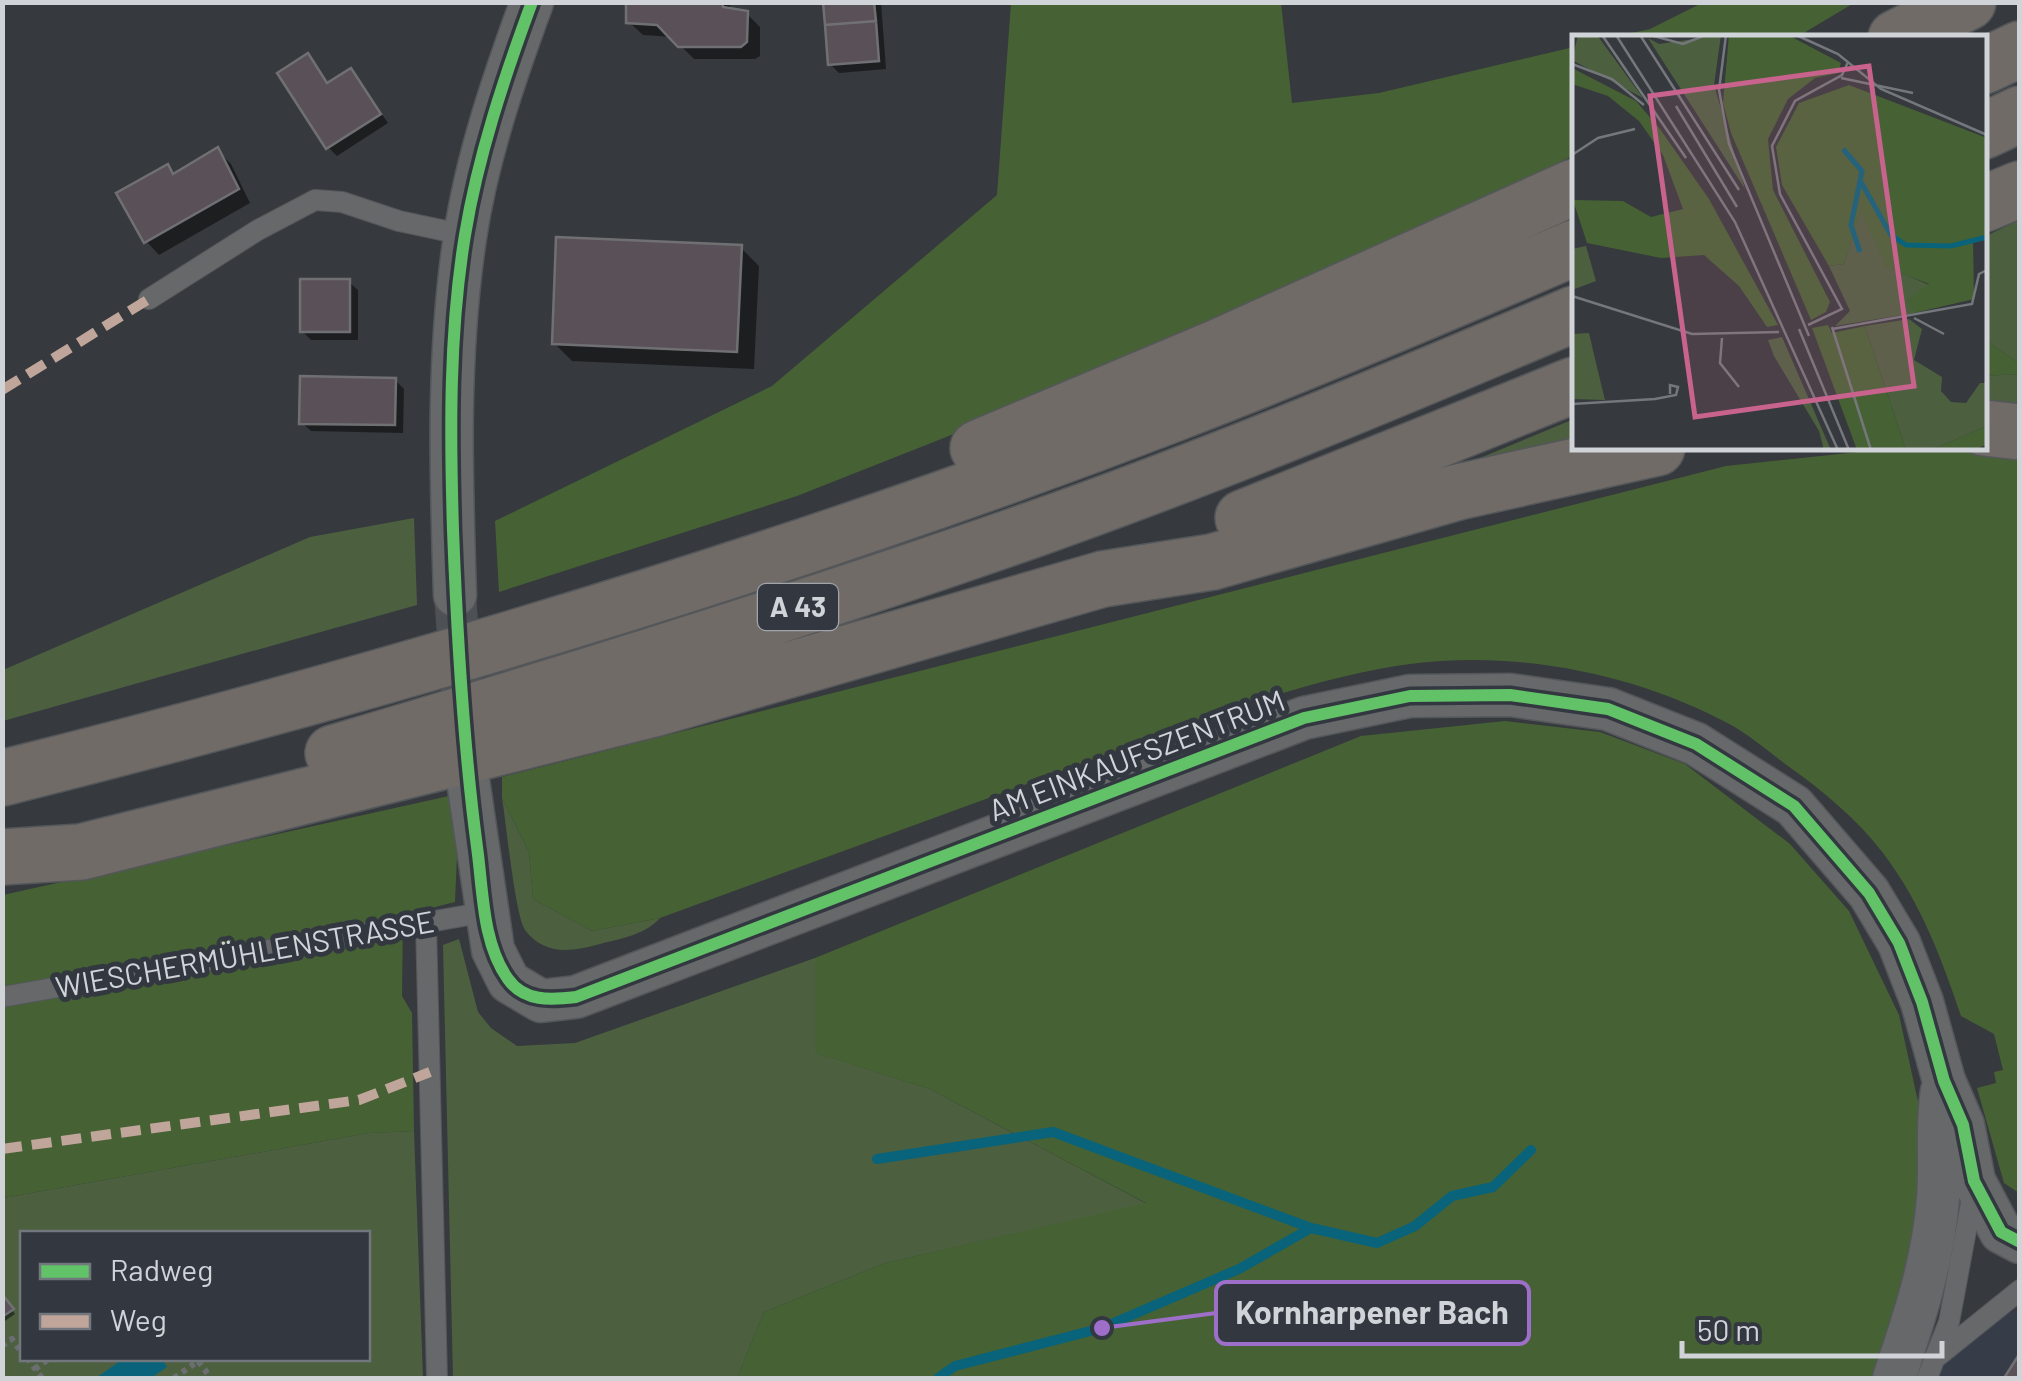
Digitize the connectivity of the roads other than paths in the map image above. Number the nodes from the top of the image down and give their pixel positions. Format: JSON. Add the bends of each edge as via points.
{"nodes":[{"id":1,"x":532,"y":2,"type":"edge"},
{"id":2,"x":1906,"y":2,"type":"edge"},
{"id":3,"x":1968,"y":2,"type":"edge"},
{"id":4,"x":1871,"y":35,"type":"edge"},
{"id":5,"x":1902,"y":35,"type":"edge"},
{"id":6,"x":2020,"y":48,"type":"edge"},
{"id":7,"x":1987,"y":64,"type":"edge"},
{"id":8,"x":2020,"y":114,"type":"edge"},
{"id":9,"x":1987,"y":130,"type":"edge"},
{"id":10,"x":1572,"y":188,"type":"edge"},
{"id":11,"x":2020,"y":189,"type":"edge"},
{"id":12,"x":1987,"y":203,"type":"edge"},
{"id":13,"x":465,"y":235,"type":"junction"},
{"id":14,"x":1572,"y":249,"type":"edge"},
{"id":15,"x":149,"y":299,"type":"dead end"},
{"id":16,"x":1572,"y":315,"type":"edge"},
{"id":17,"x":1572,"y":386,"type":"edge"},
{"id":18,"x":1987,"y":428,"type":"edge"},
{"id":19,"x":2020,"y":432,"type":"edge"},
{"id":20,"x":1648,"y":450,"type":"edge"},
{"id":21,"x":1103,"y":579,"type":"junction"},
{"id":22,"x":455,"y":595,"type":"tunnel mouth"},
{"id":23,"x":307,"y":698,"type":"junction"},
{"id":24,"x":2,"y":778,"type":"edge"},
{"id":25,"x":468,"y":780,"type":"tunnel mouth"},
{"id":26,"x":2,"y":843,"type":"edge"},
{"id":27,"x":2,"y":856,"type":"edge"},
{"id":28,"x":486,"y":912,"type":"junction"},
{"id":29,"x":426,"y":924,"type":"junction"},
{"id":30,"x":2,"y":997,"type":"edge"},
{"id":31,"x":1978,"y":1217,"type":"edge"},
{"id":32,"x":2020,"y":1290,"type":"edge"},
{"id":33,"x":1931,"y":1369,"type":"edge"},
{"id":34,"x":437,"y":1378,"type":"edge"},
{"id":35,"x":1894,"y":1378,"type":"edge"},
{"id":36,"x":1916,"y":1378,"type":"edge"}],
"edges":[{"from":1,"to":13,"type":"street","via":[[486,141]]},
{"from":2,"to":4,"type":"highway"},
{"from":3,"to":5,"type":"highway"},
{"from":6,"to":7,"type":"highway"},
{"from":8,"to":9,"type":"highway"},
{"from":10,"to":23,"type":"highway","via":[[933,467],[624,572],[427,630]]},
{"from":11,"to":12,"type":"highway"},
{"from":13,"to":15,"type":"lane","via":[[315,200]]},
{"from":13,"to":22,"type":"street","via":[[451,411]]},
{"from":14,"to":23,"type":"highway","number":"A 43","via":[[1173,414],[950,496],[637,600]]},
{"from":16,"to":26,"type":"highway","number":"A 43","via":[[1027,531],[585,678]]},
{"from":17,"to":21,"type":"highway"},
{"from":18,"to":19,"type":"highway"},
{"from":20,"to":21,"type":"highway","via":[[1458,492],[1212,562]]},
{"from":21,"to":27,"type":"highway","via":[[601,722],[81,852]]},
{"from":23,"to":24,"type":"highway","number":"A 43"},
{"from":25,"to":28,"type":"street","name":"AM EINKAUFSZENTRUM"},
{"from":28,"to":29,"type":"lane","name":"WIESCHERMÜHLENSTRASSE"},
{"from":28,"to":31,"type":"street","name":"AM EINKAUFSZENTRUM","via":[[493,950],[509,982],[541,1001],[576,997],[1304,718],[1410,696],[1510,695],[1608,708],[1696,744],[1794,806],[1869,893],[1900,943],[1947,1064],[1936,1126],[1938,1195]]},
{"from":29,"to":30,"type":"lane","name":"WIESCHERMÜHLENSTRASSE"},
{"from":29,"to":34,"type":"lane"},
{"from":31,"to":33,"type":"lane"},
{"from":31,"to":35,"type":"street","name":"AM EINKAUFSZENTRUM","via":[[1917,1313]]},
{"from":32,"to":33,"type":"lane"},
{"from":33,"to":36,"type":"lane"}]}
